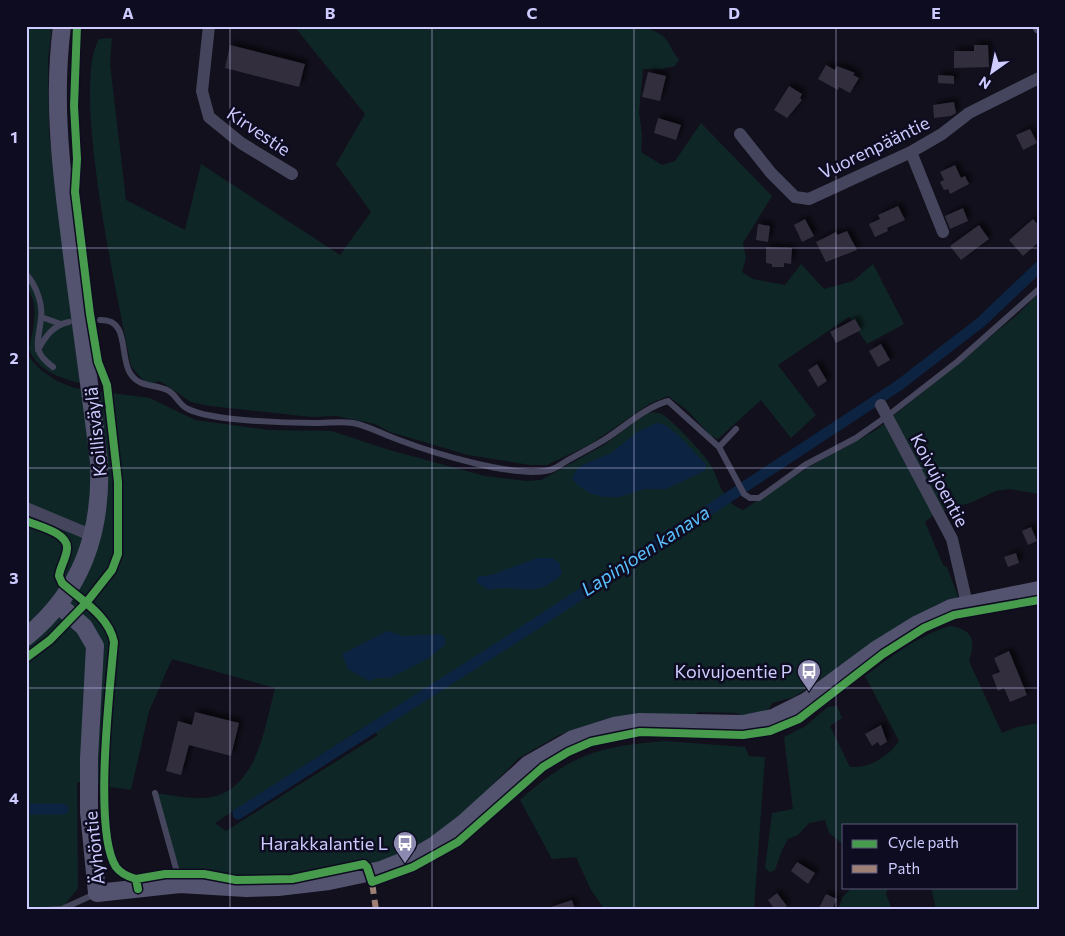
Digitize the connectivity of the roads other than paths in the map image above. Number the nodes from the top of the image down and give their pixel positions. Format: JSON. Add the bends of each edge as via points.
{"nodes":[{"id":1,"x":62,"y":26,"type":"edge"},
{"id":2,"x":206,"y":27,"type":"edge"},
{"id":3,"x":1039,"y":78,"type":"edge"},
{"id":4,"x":740,"y":134,"type":"dead end"},
{"id":5,"x":911,"y":152,"type":"junction"},
{"id":6,"x":292,"y":174,"type":"dead end"},
{"id":7,"x":943,"y":232,"type":"dead end"},
{"id":8,"x":26,"y":274,"type":"edge"},
{"id":9,"x":1039,"y":290,"type":"edge"},
{"id":10,"x":42,"y":317,"type":"junction"},
{"id":11,"x":100,"y":320,"type":"dead end"},
{"id":12,"x":69,"y":322,"type":"dead end"},
{"id":13,"x":61,"y":324,"type":"junction"},
{"id":14,"x":38,"y":350,"type":"junction"},
{"id":15,"x":53,"y":367,"type":"dead end"},
{"id":16,"x":881,"y":405,"type":"dead end"},
{"id":17,"x":886,"y":417,"type":"junction"},
{"id":18,"x":736,"y":429,"type":"dead end"},
{"id":19,"x":719,"y":446,"type":"junction"},
{"id":20,"x":26,"y":508,"type":"edge"},
{"id":21,"x":93,"y":536,"type":"junction"},
{"id":22,"x":1039,"y":590,"type":"edge"},
{"id":23,"x":967,"y":604,"type":"junction"},
{"id":24,"x":59,"y":605,"type":"junction"},
{"id":25,"x":26,"y":637,"type":"edge"},
{"id":26,"x":155,"y":793,"type":"dead end"},
{"id":27,"x":180,"y":884,"type":"junction"},
{"id":28,"x":97,"y":893,"type":"junction"},
{"id":29,"x":45,"y":910,"type":"edge"}],
"edges":[{"from":1,"to":21,"type":"main road","name":"Koillisväylä","via":[[56,80],[58,129],[99,462],[100,491]]},
{"from":2,"to":6,"type":"street","name":"Kirvestie","via":[[202,91],[208,118]]},
{"from":3,"to":5,"type":"street","name":"Vuorenpääntie","via":[[969,113]]},
{"from":4,"to":5,"type":"street","name":"Vuorenpääntie","via":[[795,197],[809,199]]},
{"from":5,"to":7,"type":"street"},
{"from":8,"to":10,"type":"lane","via":[[40,299]]},
{"from":9,"to":17,"type":"lane","via":[[958,361]]},
{"from":10,"to":13,"type":"lane"},
{"from":10,"to":14,"type":"lane"},
{"from":11,"to":19,"type":"lane","via":[[116,324],[129,372],[138,382],[160,387],[175,395],[180,404],[200,413],[265,421],[355,424],[454,457],[531,472],[551,470],[643,412],[668,401]]},
{"from":12,"to":13,"type":"lane"},
{"from":13,"to":14,"type":"lane","via":[[50,332]]},
{"from":14,"to":15,"type":"lane","via":[[43,360]]},
{"from":16,"to":17,"type":"street","name":"Koivujoentie"},
{"from":17,"to":19,"type":"lane","via":[[856,438],[805,465],[759,498],[744,494]]},
{"from":17,"to":23,"type":"street","name":"Koivujoentie","via":[[952,539]]},
{"from":18,"to":19,"type":"lane"},
{"from":20,"to":21,"type":"street"},
{"from":21,"to":24,"type":"main road","name":"Koillisväylä","via":[[71,590]]},
{"from":22,"to":23,"type":"main road","name":"Äyhöntie"},
{"from":23,"to":27,"type":"main road","name":"Äyhöntie","via":[[918,624],[876,650],[807,701],[773,718],[743,724],[640,722],[614,726],[573,739],[529,764],[435,845],[381,870],[278,887]]},
{"from":24,"to":25,"type":"main road","name":"Koillisväylä"},
{"from":24,"to":28,"type":"main road","name":"Äyhöntie","via":[[84,627],[95,646],[89,812]]},
{"from":26,"to":27,"type":"lane"},
{"from":27,"to":28,"type":"main road","name":"Äyhöntie"},
{"from":28,"to":29,"type":"lane","via":[[62,908]]}]}
